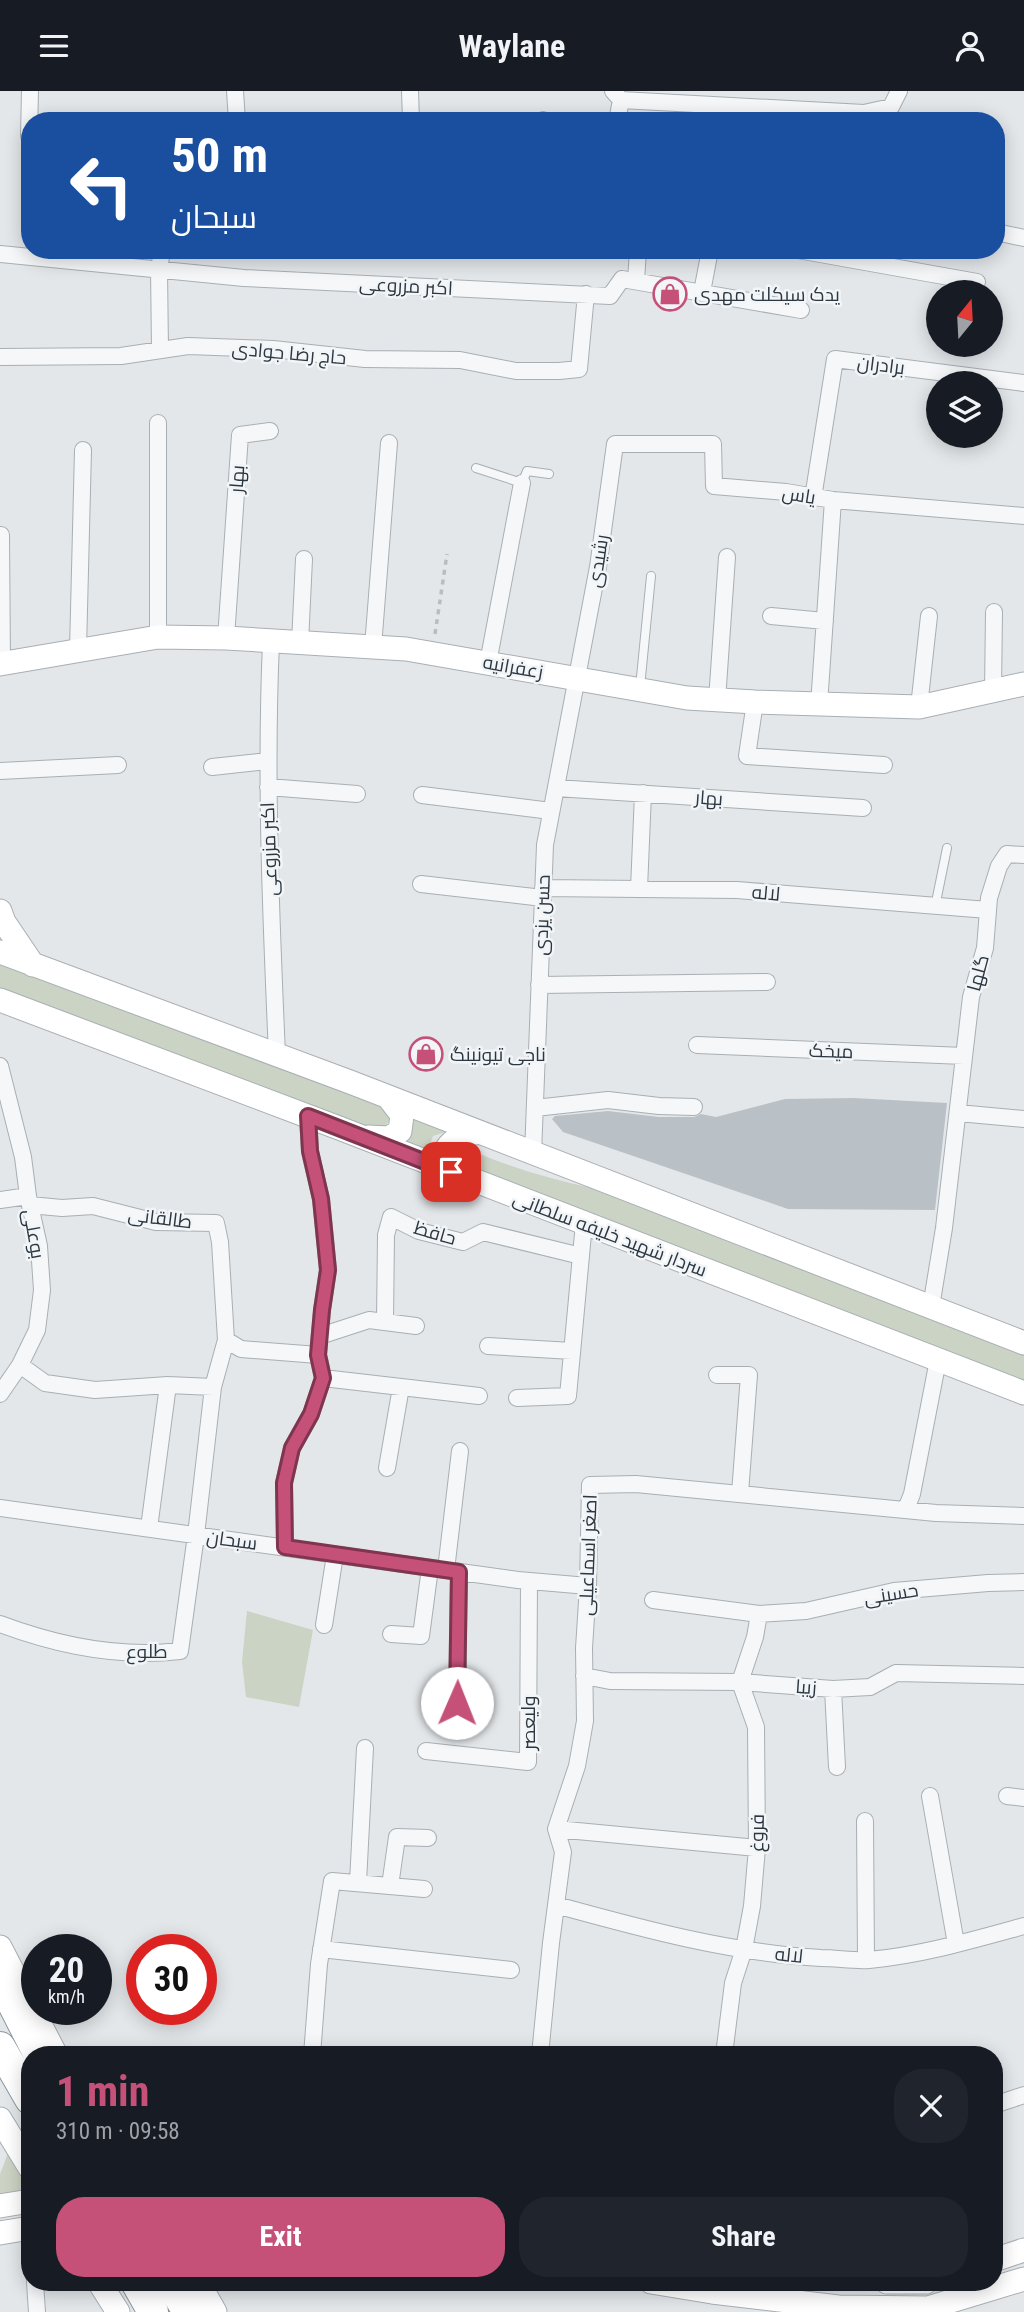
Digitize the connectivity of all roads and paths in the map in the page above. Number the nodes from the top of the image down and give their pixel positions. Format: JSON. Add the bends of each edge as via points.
{"nodes":[{"id":1,"x":30,"y":91,"type":"edge"},
{"id":2,"x":235,"y":91,"type":"edge"},
{"id":3,"x":411,"y":91,"type":"edge"},
{"id":4,"x":899,"y":91,"type":"edge"},
{"id":5,"x":617,"y":95,"type":"edge"},
{"id":6,"x":30,"y":112,"type":"edge"},
{"id":7,"x":236,"y":112,"type":"edge"},
{"id":8,"x":411,"y":112,"type":"edge"},
{"id":9,"x":850,"y":112,"type":"edge"},
{"id":10,"x":868,"y":112,"type":"edge"},
{"id":11,"x":1005,"y":234,"type":"edge"},
{"id":12,"x":1024,"y":238,"type":"edge"},
{"id":13,"x":0,"y":254,"type":"edge"},
{"id":14,"x":21,"y":256,"type":"edge"},
{"id":15,"x":50,"y":259,"type":"edge"},
{"id":16,"x":161,"y":259,"type":"edge"},
{"id":17,"x":637,"y":259,"type":"edge"},
{"id":18,"x":708,"y":259,"type":"edge"},
{"id":19,"x":848,"y":259,"type":"edge"},
{"id":20,"x":159,"y":270,"type":"junction"},
{"id":21,"x":966,"y":280,"type":"edge"},
{"id":22,"x":636,"y":281,"type":"junction"},
{"id":23,"x":702,"y":292,"type":"junction"},
{"id":24,"x":586,"y":294,"type":"junction"},
{"id":25,"x":801,"y":310,"type":"dead end"},
{"id":26,"x":160,"y":350,"type":"junction"},
{"id":27,"x":0,"y":357,"type":"edge"},
{"id":28,"x":1024,"y":383,"type":"edge"},
{"id":29,"x":158,"y":423,"type":"dead end"},
{"id":30,"x":270,"y":431,"type":"dead end"},
{"id":31,"x":389,"y":443,"type":"dead end"},
{"id":32,"x":615,"y":444,"type":"joint"},
{"id":33,"x":83,"y":450,"type":"dead end"},
{"id":34,"x":476,"y":468,"type":"dead end"},
{"id":35,"x":549,"y":474,"type":"dead end"},
{"id":36,"x":523,"y":483,"type":"junction"},
{"id":37,"x":813,"y":498,"type":"junction"},
{"id":38,"x":833,"y":501,"type":"junction"},
{"id":39,"x":1024,"y":516,"type":"edge"},
{"id":40,"x":1,"y":535,"type":"edge"},
{"id":41,"x":447,"y":554,"type":"dead end"},
{"id":42,"x":727,"y":557,"type":"dead end"},
{"id":43,"x":304,"y":559,"type":"dead end"},
{"id":44,"x":651,"y":576,"type":"dead end"},
{"id":45,"x":994,"y":612,"type":"dead end"},
{"id":46,"x":771,"y":616,"type":"dead end"},
{"id":47,"x":929,"y":616,"type":"dead end"},
{"id":48,"x":825,"y":621,"type":"junction"},
{"id":49,"x":158,"y":637,"type":"junction"},
{"id":50,"x":226,"y":638,"type":"junction"},
{"id":51,"x":271,"y":642,"type":"junction"},
{"id":52,"x":300,"y":643,"type":"junction"},
{"id":53,"x":373,"y":647,"type":"junction"},
{"id":54,"x":78,"y":650,"type":"junction"},
{"id":55,"x":432,"y":654,"type":"junction"},
{"id":56,"x":488,"y":663,"type":"junction"},
{"id":57,"x":1,"y":664,"type":"edge"},
{"id":58,"x":575,"y":678,"type":"junction"},
{"id":59,"x":1024,"y":684,"type":"edge"},
{"id":60,"x":639,"y":689,"type":"junction"},
{"id":61,"x":993,"y":691,"type":"junction"},
{"id":62,"x":717,"y":700,"type":"junction"},
{"id":63,"x":755,"y":702,"type":"junction"},
{"id":64,"x":819,"y":705,"type":"junction"},
{"id":65,"x":919,"y":707,"type":"junction"},
{"id":66,"x":268,"y":761,"type":"junction"},
{"id":67,"x":118,"y":765,"type":"dead end"},
{"id":68,"x":884,"y":765,"type":"dead end"},
{"id":69,"x":212,"y":767,"type":"dead end"},
{"id":70,"x":0,"y":771,"type":"edge"},
{"id":71,"x":268,"y":787,"type":"junction"},
{"id":72,"x":555,"y":788,"type":"junction"},
{"id":73,"x":643,"y":793,"type":"junction"},
{"id":74,"x":357,"y":794,"type":"dead end"},
{"id":75,"x":422,"y":795,"type":"dead end"},
{"id":76,"x":863,"y":808,"type":"dead end"},
{"id":77,"x":551,"y":811,"type":"junction"},
{"id":78,"x":947,"y":848,"type":"dead end"},
{"id":79,"x":1024,"y":855,"type":"edge"},
{"id":80,"x":421,"y":884,"type":"dead end"},
{"id":81,"x":639,"y":889,"type":"junction"},
{"id":82,"x":543,"y":893,"type":"junction"},
{"id":83,"x":935,"y":907,"type":"junction"},
{"id":84,"x":988,"y":910,"type":"junction"},
{"id":85,"x":0,"y":911,"type":"edge"},
{"id":86,"x":0,"y":953,"type":"edge"},
{"id":87,"x":33,"y":965,"type":"junction"},
{"id":88,"x":767,"y":982,"type":"dead end"},
{"id":89,"x":539,"y":985,"type":"junction"},
{"id":90,"x":0,"y":1000,"type":"edge"},
{"id":91,"x":697,"y":1045,"type":"dead end"},
{"id":92,"x":277,"y":1055,"type":"junction"},
{"id":93,"x":964,"y":1056,"type":"junction"},
{"id":94,"x":0,"y":1066,"type":"edge"},
{"id":95,"x":387,"y":1097,"type":"junction"},
{"id":96,"x":694,"y":1107,"type":"dead end"},
{"id":97,"x":535,"y":1108,"type":"junction"},
{"id":98,"x":958,"y":1113,"type":"junction"},
{"id":99,"x":308,"y":1116,"type":"junction"},
{"id":100,"x":1024,"y":1119,"type":"edge"},
{"id":101,"x":479,"y":1132,"type":"junction"},
{"id":102,"x":362,"y":1137,"type":"junction"},
{"id":103,"x":533,"y":1154,"type":"junction"},
{"id":104,"x":451,"y":1172,"type":"junction"},
{"id":105,"x":0,"y":1199,"type":"edge"},
{"id":106,"x":29,"y":1201,"type":"junction"},
{"id":107,"x":583,"y":1223,"type":"junction"},
{"id":108,"x":581,"y":1256,"type":"junction"},
{"id":109,"x":931,"y":1307,"type":"junction"},
{"id":110,"x":385,"y":1322,"type":"junction"},
{"id":111,"x":416,"y":1326,"type":"dead end"},
{"id":112,"x":320,"y":1336,"type":"junction"},
{"id":113,"x":226,"y":1340,"type":"junction"},
{"id":114,"x":1024,"y":1343,"type":"edge"},
{"id":115,"x":488,"y":1346,"type":"dead end"},
{"id":116,"x":572,"y":1351,"type":"junction"},
{"id":117,"x":318,"y":1355,"type":"junction"},
{"id":118,"x":938,"y":1360,"type":"junction"},
{"id":119,"x":20,"y":1365,"type":"junction"},
{"id":120,"x":717,"y":1375,"type":"dead end"},
{"id":121,"x":323,"y":1378,"type":"junction"},
{"id":122,"x":168,"y":1385,"type":"junction"},
{"id":123,"x":213,"y":1387,"type":"junction"},
{"id":124,"x":401,"y":1387,"type":"junction"},
{"id":125,"x":1024,"y":1393,"type":"edge"},
{"id":126,"x":0,"y":1394,"type":"edge"},
{"id":127,"x":479,"y":1397,"type":"dead end"},
{"id":128,"x":517,"y":1398,"type":"dead end"},
{"id":129,"x":460,"y":1451,"type":"dead end"},
{"id":130,"x":387,"y":1468,"type":"dead end"},
{"id":131,"x":740,"y":1493,"type":"junction"},
{"id":132,"x":0,"y":1508,"type":"edge"},
{"id":133,"x":906,"y":1509,"type":"junction"},
{"id":134,"x":1024,"y":1516,"type":"edge"},
{"id":135,"x":149,"y":1528,"type":"junction"},
{"id":136,"x":196,"y":1535,"type":"junction"},
{"id":137,"x":285,"y":1547,"type":"junction"},
{"id":138,"x":335,"y":1555,"type":"junction"},
{"id":139,"x":445,"y":1570,"type":"junction"},
{"id":140,"x":529,"y":1581,"type":"junction"},
{"id":141,"x":1024,"y":1582,"type":"edge"},
{"id":142,"x":588,"y":1586,"type":"junction"},
{"id":143,"x":653,"y":1600,"type":"dead end"},
{"id":144,"x":759,"y":1614,"type":"junction"},
{"id":145,"x":0,"y":1624,"type":"edge"},
{"id":146,"x":324,"y":1625,"type":"dead end"},
{"id":147,"x":391,"y":1634,"type":"dead end"},
{"id":148,"x":1024,"y":1675,"type":"edge"},
{"id":149,"x":584,"y":1677,"type":"junction"},
{"id":150,"x":740,"y":1682,"type":"junction"},
{"id":151,"x":833,"y":1689,"type":"junction"},
{"id":152,"x":457,"y":1703,"type":"dead end"},
{"id":153,"x":365,"y":1748,"type":"dead end"},
{"id":154,"x":426,"y":1751,"type":"dead end"},
{"id":155,"x":837,"y":1766,"type":"dead end"},
{"id":156,"x":929,"y":1796,"type":"dead end"},
{"id":157,"x":1007,"y":1796,"type":"dead end"},
{"id":158,"x":1024,"y":1798,"type":"edge"},
{"id":159,"x":865,"y":1821,"type":"dead end"},
{"id":160,"x":556,"y":1829,"type":"junction"},
{"id":161,"x":428,"y":1838,"type":"dead end"},
{"id":162,"x":757,"y":1848,"type":"junction"},
{"id":163,"x":358,"y":1882,"type":"junction"},
{"id":164,"x":390,"y":1886,"type":"junction"},
{"id":165,"x":424,"y":1889,"type":"dead end"},
{"id":166,"x":556,"y":1905,"type":"junction"},
{"id":167,"x":1024,"y":1926,"type":"edge"},
{"id":168,"x":956,"y":1944,"type":"junction"},
{"id":169,"x":0,"y":1947,"type":"edge"},
{"id":170,"x":321,"y":1949,"type":"junction"},
{"id":171,"x":744,"y":1949,"type":"junction"},
{"id":172,"x":866,"y":1960,"type":"junction"},
{"id":173,"x":510,"y":1970,"type":"dead end"},
{"id":174,"x":0,"y":1979,"type":"edge"},
{"id":175,"x":0,"y":1989,"type":"edge"},
{"id":176,"x":33,"y":2046,"type":"edge"},
{"id":177,"x":34,"y":2046,"type":"edge"},
{"id":178,"x":51,"y":2046,"type":"edge"},
{"id":179,"x":313,"y":2046,"type":"edge"},
{"id":180,"x":541,"y":2046,"type":"edge"},
{"id":181,"x":725,"y":2046,"type":"edge"},
{"id":182,"x":0,"y":2047,"type":"edge"},
{"id":183,"x":0,"y":2053,"type":"edge"},
{"id":184,"x":21,"y":2083,"type":"edge"},
{"id":185,"x":21,"y":2085,"type":"edge"},
{"id":186,"x":1024,"y":2095,"type":"edge"},
{"id":187,"x":1003,"y":2102,"type":"edge"},
{"id":188,"x":2,"y":2131,"type":"edge"},
{"id":189,"x":21,"y":2156,"type":"edge"},
{"id":190,"x":21,"y":2202,"type":"edge"},
{"id":191,"x":0,"y":2206,"type":"edge"},
{"id":192,"x":21,"y":2230,"type":"edge"},
{"id":193,"x":0,"y":2233,"type":"edge"},
{"id":194,"x":1024,"y":2250,"type":"edge"},
{"id":195,"x":1003,"y":2257,"type":"edge"},
{"id":196,"x":1024,"y":2279,"type":"edge"},
{"id":197,"x":1003,"y":2285,"type":"edge"},
{"id":198,"x":36,"y":2291,"type":"edge"},
{"id":199,"x":105,"y":2291,"type":"edge"},
{"id":200,"x":141,"y":2291,"type":"edge"},
{"id":201,"x":175,"y":2291,"type":"edge"},
{"id":202,"x":203,"y":2291,"type":"edge"},
{"id":203,"x":738,"y":2291,"type":"edge"},
{"id":204,"x":984,"y":2291,"type":"edge"},
{"id":205,"x":37,"y":2312,"type":"edge"},
{"id":206,"x":118,"y":2312,"type":"edge"},
{"id":207,"x":153,"y":2312,"type":"edge"},
{"id":208,"x":188,"y":2312,"type":"edge"},
{"id":209,"x":215,"y":2312,"type":"edge"}],
"edges":[{"from":1,"to":6,"type":"street"},
{"from":2,"to":7,"type":"street"},
{"from":3,"to":8,"type":"street"},
{"from":4,"to":10,"type":"street","via":[[891,107]]},
{"from":5,"to":9,"type":"street"},
{"from":11,"to":12,"type":"street"},
{"from":13,"to":14,"type":"street","name":"اکبر مزروعی"},
{"from":15,"to":20,"type":"street","name":"اکبر مزروعی"},
{"from":16,"to":20,"type":"street"},
{"from":17,"to":22,"type":"street"},
{"from":18,"to":23,"type":"street"},
{"from":19,"to":21,"type":"street"},
{"from":20,"to":24,"type":"street","name":"اکبر مزروعی"},
{"from":20,"to":26,"type":"street"},
{"from":22,"to":23,"type":"street"},
{"from":22,"to":24,"type":"street","name":"اکبر مزروعی","via":[[622,279],[611,296]]},
{"from":23,"to":25,"type":"street"},
{"from":24,"to":26,"type":"street","name":"حاج رضا جوادی","via":[[579,369],[559,372],[273,349],[188,346]]},
{"from":26,"to":27,"type":"street","name":"حاج رضا جوادی","via":[[121,356]]},
{"from":28,"to":37,"type":"street","name":"برادران","via":[[835,359]]},
{"from":29,"to":49,"type":"street"},
{"from":30,"to":50,"type":"street","name":"بهار","via":[[240,435]]},
{"from":31,"to":53,"type":"street"},
{"from":32,"to":37,"type":"street","name":"یاس","via":[[713,445],[714,486]]},
{"from":32,"to":58,"type":"street","name":"رشیدی","via":[[598,567]]},
{"from":33,"to":54,"type":"street"},
{"from":34,"to":36,"type":"lane"},
{"from":35,"to":36,"type":"lane","via":[[527,471]]},
{"from":36,"to":56,"type":"street"},
{"from":37,"to":38,"type":"street","name":"یاس"},
{"from":38,"to":39,"type":"street","name":"یاس"},
{"from":38,"to":48,"type":"street"},
{"from":40,"to":57,"type":"street"},
{"from":41,"to":55,"type":"path"},
{"from":42,"to":62,"type":"street"},
{"from":43,"to":52,"type":"street"},
{"from":44,"to":60,"type":"lane"},
{"from":45,"to":61,"type":"street"},
{"from":46,"to":48,"type":"street"},
{"from":47,"to":65,"type":"street"},
{"from":48,"to":64,"type":"street"},
{"from":49,"to":50,"type":"main road","name":"زعفرانیه"},
{"from":49,"to":54,"type":"main road","name":"زعفرانیه"},
{"from":50,"to":51,"type":"main road","name":"زعفرانیه"},
{"from":51,"to":52,"type":"main road","name":"زعفرانیه"},
{"from":51,"to":66,"type":"street","name":"اکبر مزروعی"},
{"from":52,"to":53,"type":"main road","name":"زعفرانیه"},
{"from":53,"to":55,"type":"main road","name":"زعفرانیه"},
{"from":54,"to":57,"type":"main road","name":"زعفرانیه"},
{"from":55,"to":56,"type":"main road","name":"زعفرانیه"},
{"from":56,"to":58,"type":"main road","name":"زعفرانیه"},
{"from":58,"to":60,"type":"main road","name":"زعفرانیه"},
{"from":58,"to":72,"type":"street","name":"حسن یزدی"},
{"from":59,"to":61,"type":"main road","name":"زعفرانیه"},
{"from":60,"to":62,"type":"main road","name":"زعفرانیه"},
{"from":61,"to":65,"type":"main road","name":"زعفرانیه"},
{"from":62,"to":63,"type":"main road","name":"زعفرانیه"},
{"from":63,"to":64,"type":"main road","name":"زعفرانیه"},
{"from":63,"to":68,"type":"street","via":[[747,756]]},
{"from":64,"to":65,"type":"main road","name":"زعفرانیه"},
{"from":66,"to":69,"type":"street"},
{"from":66,"to":71,"type":"street","name":"اکبر مزروعی"},
{"from":67,"to":70,"type":"street"},
{"from":71,"to":74,"type":"street"},
{"from":71,"to":92,"type":"street","name":"اکبر مزروعی"},
{"from":72,"to":73,"type":"street","name":"بهار"},
{"from":72,"to":77,"type":"street","name":"حسن یزدی"},
{"from":73,"to":76,"type":"street","name":"بهار"},
{"from":73,"to":81,"type":"street"},
{"from":75,"to":77,"type":"street"},
{"from":77,"to":82,"type":"street","name":"حسن یزدی"},
{"from":78,"to":83,"type":"lane"},
{"from":79,"to":84,"type":"street","name":"گلها","via":[[1007,854],[999,866]]},
{"from":80,"to":82,"type":"street","name":"لاله"},
{"from":81,"to":82,"type":"street","name":"لاله"},
{"from":81,"to":83,"type":"street","name":"لاله","via":[[737,890]]},
{"from":82,"to":89,"type":"street","name":"حسن یزدی"},
{"from":83,"to":84,"type":"street","name":"لاله"},
{"from":84,"to":93,"type":"street","name":"گلها"},
{"from":85,"to":87,"type":"main road"},
{"from":86,"to":87,"type":"main road"},
{"from":87,"to":92,"type":"main road"},
{"from":88,"to":89,"type":"street"},
{"from":89,"to":97,"type":"street","name":"حسن یزدی"},
{"from":90,"to":99,"type":"main road","name":"سردار شهید خلیفه سلطانی"},
{"from":91,"to":93,"type":"street","name":"میخک"},
{"from":92,"to":95,"type":"main road"},
{"from":93,"to":98,"type":"street","name":"گلها"},
{"from":94,"to":106,"type":"street","name":"بوعلی"},
{"from":95,"to":101,"type":"main road"},
{"from":95,"to":102,"type":"main road","via":[[401,1115],[400,1131],[389,1138]]},
{"from":96,"to":97,"type":"street","via":[[608,1100]]},
{"from":97,"to":103,"type":"street","name":"حسن یزدی"},
{"from":98,"to":100,"type":"street"},
{"from":98,"to":109,"type":"street","name":"گلها"},
{"from":99,"to":102,"type":"main road","name":"سردار شهید خلیفه سلطانی"},
{"from":99,"to":112,"type":"street","via":[[328,1270]]},
{"from":101,"to":103,"type":"main road"},
{"from":101,"to":104,"type":"main road","via":[[447,1144],[444,1154]]},
{"from":102,"to":104,"type":"main road","name":"سردار شهید خلیفه سلطانی"},
{"from":103,"to":109,"type":"main road"},
{"from":104,"to":107,"type":"main road","name":"سردار شهید خلیفه سلطانی"},
{"from":105,"to":106,"type":"street"},
{"from":106,"to":113,"type":"street","name":"طالقانی","via":[[62,1209],[93,1206],[156,1221],[215,1223]]},
{"from":106,"to":119,"type":"street","name":"بوعلی","via":[[42,1290],[37,1329]]},
{"from":107,"to":108,"type":"street"},
{"from":107,"to":118,"type":"main road","name":"سردار شهید خلیفه سلطانی"},
{"from":108,"to":110,"type":"street","name":"حافظ","via":[[483,1232],[463,1242],[419,1231],[391,1217],[386,1235]]},
{"from":108,"to":116,"type":"street"},
{"from":109,"to":114,"type":"main road"},
{"from":110,"to":111,"type":"street"},
{"from":110,"to":112,"type":"street","via":[[369,1320]]},
{"from":112,"to":117,"type":"street"},
{"from":113,"to":117,"type":"street","via":[[241,1349]]},
{"from":113,"to":123,"type":"street","name":"طالقانی"},
{"from":115,"to":116,"type":"street"},
{"from":116,"to":128,"type":"street","via":[[568,1397]]},
{"from":117,"to":121,"type":"street"},
{"from":118,"to":125,"type":"main road","name":"سردار شهید خلیفه سلطانی"},
{"from":118,"to":133,"type":"street"},
{"from":119,"to":122,"type":"street","via":[[45,1383],[95,1390]]},
{"from":119,"to":126,"type":"street","name":"بوعلی"},
{"from":120,"to":131,"type":"street","via":[[749,1375]]},
{"from":121,"to":124,"type":"street"},
{"from":121,"to":137,"type":"street","via":[[311,1414],[292,1448],[284,1483]]},
{"from":122,"to":123,"type":"street"},
{"from":122,"to":135,"type":"street"},
{"from":123,"to":136,"type":"street","name":"طالقانی"},
{"from":124,"to":127,"type":"street"},
{"from":124,"to":130,"type":"street"},
{"from":129,"to":139,"type":"street"},
{"from":131,"to":133,"type":"street","name":"اصغر اسماعیلی"},
{"from":131,"to":142,"type":"street","name":"اصغر اسماعیلی","via":[[590,1485]]},
{"from":132,"to":135,"type":"street","name":"سبحان"},
{"from":133,"to":134,"type":"street","name":"اصغر اسماعیلی"},
{"from":135,"to":136,"type":"street","name":"سبحان"},
{"from":136,"to":137,"type":"street","name":"سبحان"},
{"from":136,"to":145,"type":"street","name":"طلوع","via":[[180,1651],[106,1651],[38,1638]]},
{"from":137,"to":138,"type":"street","name":"سبحان"},
{"from":138,"to":139,"type":"street","name":"سبحان"},
{"from":138,"to":146,"type":"street"},
{"from":139,"to":140,"type":"street","name":"سبحان"},
{"from":139,"to":147,"type":"street","via":[[421,1636]]},
{"from":139,"to":152,"type":"street"},
{"from":140,"to":142,"type":"street","name":"سبحان"},
{"from":140,"to":154,"type":"street","name":"ولیعصر","via":[[528,1762]]},
{"from":141,"to":144,"type":"street","name":"حسینی","via":[[894,1591],[806,1611]]},
{"from":142,"to":149,"type":"street","name":"اصغر اسماعیلی"},
{"from":143,"to":144,"type":"street","name":"حسینی"},
{"from":144,"to":150,"type":"street"},
{"from":148,"to":151,"type":"street","name":"زیبا","via":[[896,1673],[870,1687]]},
{"from":149,"to":150,"type":"street","name":"زیبا"},
{"from":149,"to":160,"type":"street","name":"اصغر اسماعیلی","via":[[585,1721],[577,1766]]},
{"from":150,"to":151,"type":"street","name":"زیبا"},
{"from":150,"to":162,"type":"street","name":"فروغ","via":[[755,1727]]},
{"from":151,"to":155,"type":"street"},
{"from":153,"to":163,"type":"street"},
{"from":156,"to":168,"type":"street"},
{"from":157,"to":158,"type":"street"},
{"from":159,"to":172,"type":"street"},
{"from":160,"to":162,"type":"street"},
{"from":160,"to":166,"type":"street","name":"اصغر اسماعیلی","via":[[563,1852]]},
{"from":161,"to":164,"type":"street","via":[[397,1837]]},
{"from":162,"to":171,"type":"street","name":"فروغ"},
{"from":163,"to":164,"type":"street"},
{"from":163,"to":170,"type":"street","via":[[332,1881]]},
{"from":164,"to":165,"type":"street"},
{"from":166,"to":171,"type":"street","name":"لاله","via":[[650,1931]]},
{"from":166,"to":180,"type":"street","name":"اصغر اسماعیلی"},
{"from":167,"to":168,"type":"street","name":"لاله"},
{"from":168,"to":172,"type":"street","name":"لاله"},
{"from":169,"to":178,"type":"main road"},
{"from":170,"to":173,"type":"street"},
{"from":170,"to":179,"type":"street"},
{"from":171,"to":172,"type":"street","name":"لاله"},
{"from":171,"to":181,"type":"street","name":"فروغ","via":[[733,1983]]},
{"from":174,"to":177,"type":"highway"},
{"from":175,"to":176,"type":"highway"},
{"from":182,"to":184,"type":"highway"},
{"from":183,"to":185,"type":"highway"},
{"from":186,"to":187,"type":"street"},
{"from":188,"to":189,"type":"main road"},
{"from":190,"to":191,"type":"main road"},
{"from":192,"to":193,"type":"main road"},
{"from":194,"to":195,"type":"main road"},
{"from":196,"to":197,"type":"main road"},
{"from":198,"to":205,"type":"street"},
{"from":199,"to":206,"type":"main road"},
{"from":200,"to":207,"type":"highway"},
{"from":201,"to":208,"type":"highway"},
{"from":202,"to":209,"type":"main road"},
{"from":203,"to":204,"type":"main road","via":[[838,2307],[928,2308]]}]}
